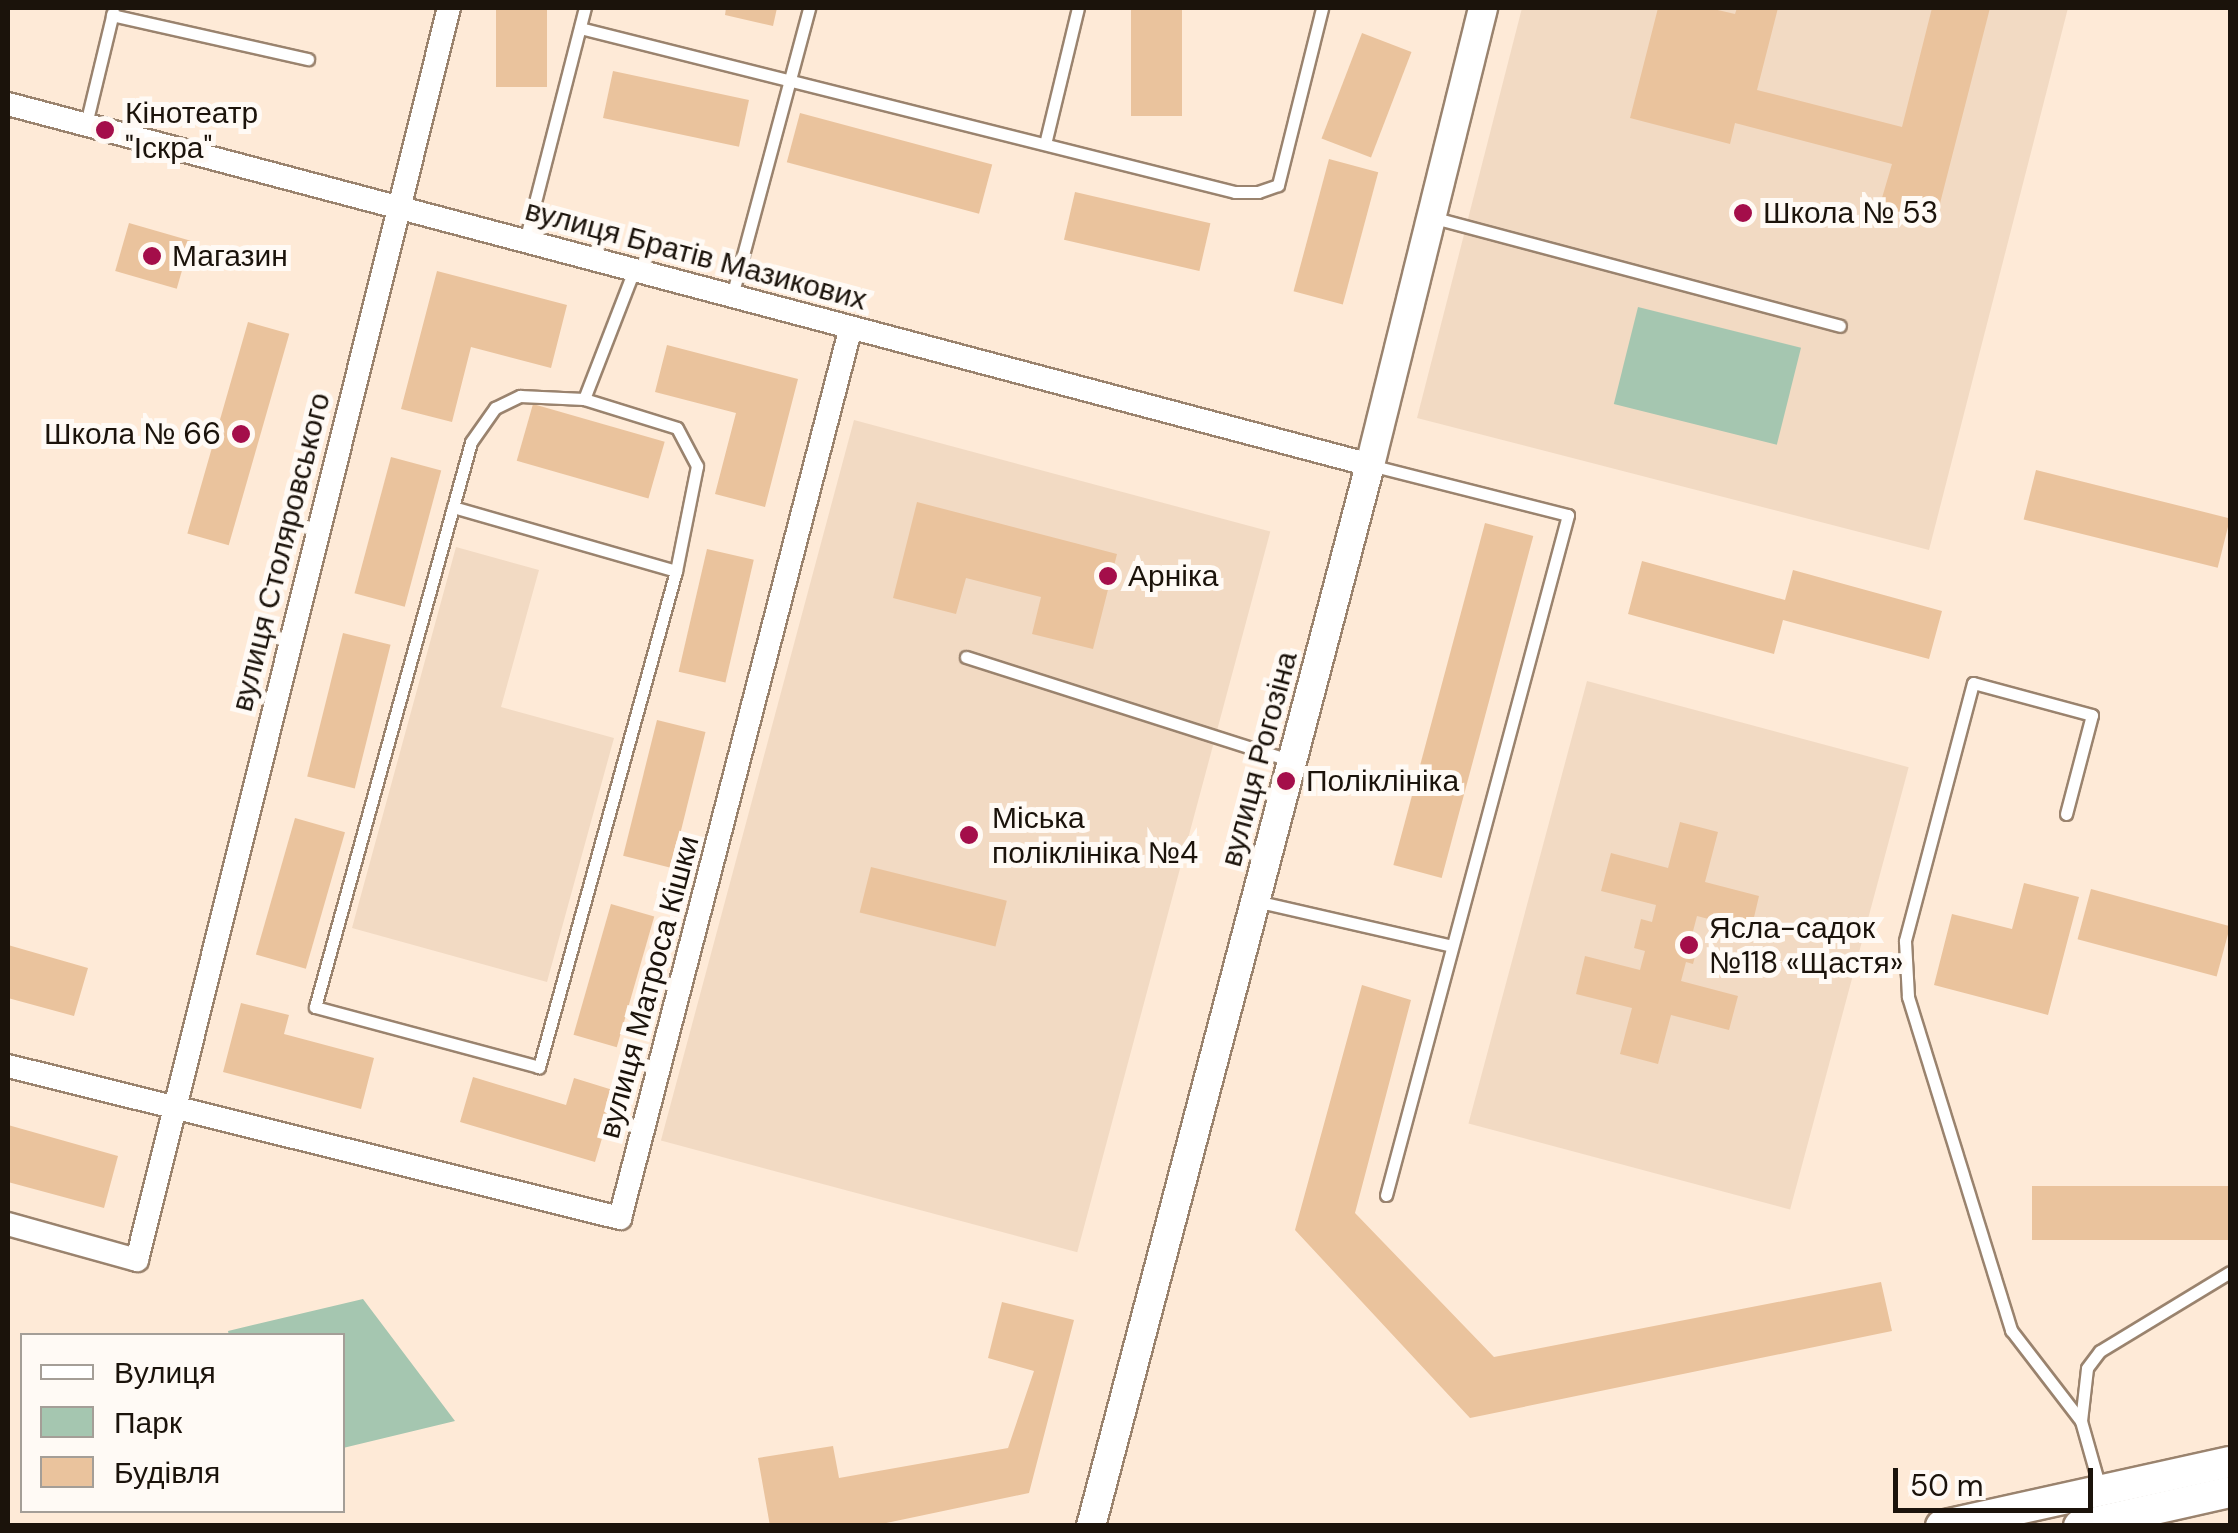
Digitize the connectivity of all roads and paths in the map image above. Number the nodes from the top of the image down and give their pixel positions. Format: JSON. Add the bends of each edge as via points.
{"nodes":[{"id":1,"x":449,"y":8,"type":"edge"},
{"id":2,"x":585,"y":8,"type":"edge"},
{"id":3,"x":809,"y":8,"type":"edge"},
{"id":4,"x":1078,"y":8,"type":"edge"},
{"id":5,"x":1322,"y":8,"type":"edge"},
{"id":6,"x":1483,"y":8,"type":"edge"},
{"id":7,"x":113,"y":11,"type":"edge"},
{"id":8,"x":580,"y":28,"type":"junction"},
{"id":9,"x":308,"y":59,"type":"dead end"},
{"id":10,"x":791,"y":79,"type":"junction"},
{"id":11,"x":8,"y":104,"type":"edge"},
{"id":12,"x":86,"y":124,"type":"junction"},
{"id":13,"x":1045,"y":144,"type":"junction"},
{"id":14,"x":398,"y":207,"type":"junction"},
{"id":15,"x":1431,"y":217,"type":"junction"},
{"id":16,"x":525,"y":241,"type":"junction"},
{"id":17,"x":634,"y":270,"type":"junction"},
{"id":18,"x":732,"y":296,"type":"junction"},
{"id":19,"x":1840,"y":326,"type":"dead end"},
{"id":20,"x":851,"y":327,"type":"junction"},
{"id":21,"x":584,"y":399,"type":"junction"},
{"id":22,"x":1370,"y":465,"type":"junction"},
{"id":23,"x":453,"y":507,"type":"junction"},
{"id":24,"x":676,"y":571,"type":"junction"},
{"id":25,"x":966,"y":656,"type":"dead end"},
{"id":26,"x":1292,"y":762,"type":"junction"},
{"id":27,"x":2066,"y":814,"type":"dead end"},
{"id":28,"x":1255,"y":901,"type":"junction"},
{"id":29,"x":1452,"y":946,"type":"junction"},
{"id":30,"x":8,"y":1066,"type":"edge"},
{"id":31,"x":174,"y":1110,"type":"junction"},
{"id":32,"x":1386,"y":1195,"type":"dead end"},
{"id":33,"x":8,"y":1224,"type":"edge"},
{"id":34,"x":2230,"y":1272,"type":"edge"},
{"id":35,"x":2081,"y":1421,"type":"junction"},
{"id":36,"x":2230,"y":1462,"type":"edge"},
{"id":37,"x":2101,"y":1492,"type":"junction"},
{"id":38,"x":2230,"y":1492,"type":"edge"},
{"id":39,"x":1091,"y":1526,"type":"edge"},
{"id":40,"x":1941,"y":1526,"type":"edge"},
{"id":41,"x":2079,"y":1526,"type":"edge"}],
"edges":[{"from":1,"to":14,"type":"street","name":"вулиця Столяровського"},
{"from":2,"to":8,"type":"lane"},
{"from":3,"to":10,"type":"lane"},
{"from":4,"to":13,"type":"lane"},
{"from":5,"to":13,"type":"lane","via":[[1278,185],[1235,192]]},
{"from":6,"to":15,"type":"street","name":"вулиця Рогозіна"},
{"from":7,"to":9,"type":"lane"},
{"from":7,"to":12,"type":"lane"},
{"from":8,"to":10,"type":"lane"},
{"from":8,"to":16,"type":"lane"},
{"from":10,"to":13,"type":"lane"},
{"from":10,"to":18,"type":"lane"},
{"from":11,"to":12,"type":"street","name":"вулиця Братів Мазикових"},
{"from":12,"to":14,"type":"street","name":"вулиця Братів Мазикових"},
{"from":14,"to":16,"type":"street","name":"вулиця Братів Мазикових"},
{"from":14,"to":31,"type":"street","name":"вулиця Столяровського"},
{"from":15,"to":19,"type":"lane"},
{"from":15,"to":22,"type":"street","name":"вулиця Рогозіна"},
{"from":16,"to":17,"type":"street","name":"вулиця Братів Мазикових"},
{"from":17,"to":18,"type":"street","name":"вулиця Братів Мазикових"},
{"from":17,"to":21,"type":"lane"},
{"from":18,"to":20,"type":"street","name":"вулиця Братів Мазикових"},
{"from":20,"to":22,"type":"street","name":"вулиця Братів Мазикових"},
{"from":20,"to":31,"type":"street","name":"вулиця Матроса Кішки","via":[[620,1218]]},
{"from":21,"to":23,"type":"lane","via":[[520,396],[495,408],[471,442]]},
{"from":21,"to":24,"type":"lane","via":[[676,428],[698,466]]},
{"from":22,"to":26,"type":"street","name":"вулиця Рогозіна"},
{"from":22,"to":29,"type":"lane","via":[[1568,515]]},
{"from":23,"to":24,"type":"lane"},
{"from":23,"to":24,"type":"lane","via":[[315,1007],[539,1068]]},
{"from":25,"to":26,"type":"lane"},
{"from":26,"to":28,"type":"street","name":"вулиця Рогозіна"},
{"from":27,"to":35,"type":"lane","via":[[2092,716],[1973,683],[1905,941],[1908,997],[2011,1330]]},
{"from":28,"to":29,"type":"lane"},
{"from":28,"to":39,"type":"street","name":"вулиця Рогозіна"},
{"from":29,"to":32,"type":"lane"},
{"from":30,"to":31,"type":"street"},
{"from":31,"to":33,"type":"street","name":"вулиця Столяровського","via":[[137,1260]]},
{"from":34,"to":35,"type":"lane","via":[[2100,1351],[2087,1368]]},
{"from":35,"to":37,"type":"lane"},
{"from":36,"to":37,"type":"main road"},
{"from":37,"to":40,"type":"main road"},
{"from":38,"to":41,"type":"main road"}]}
